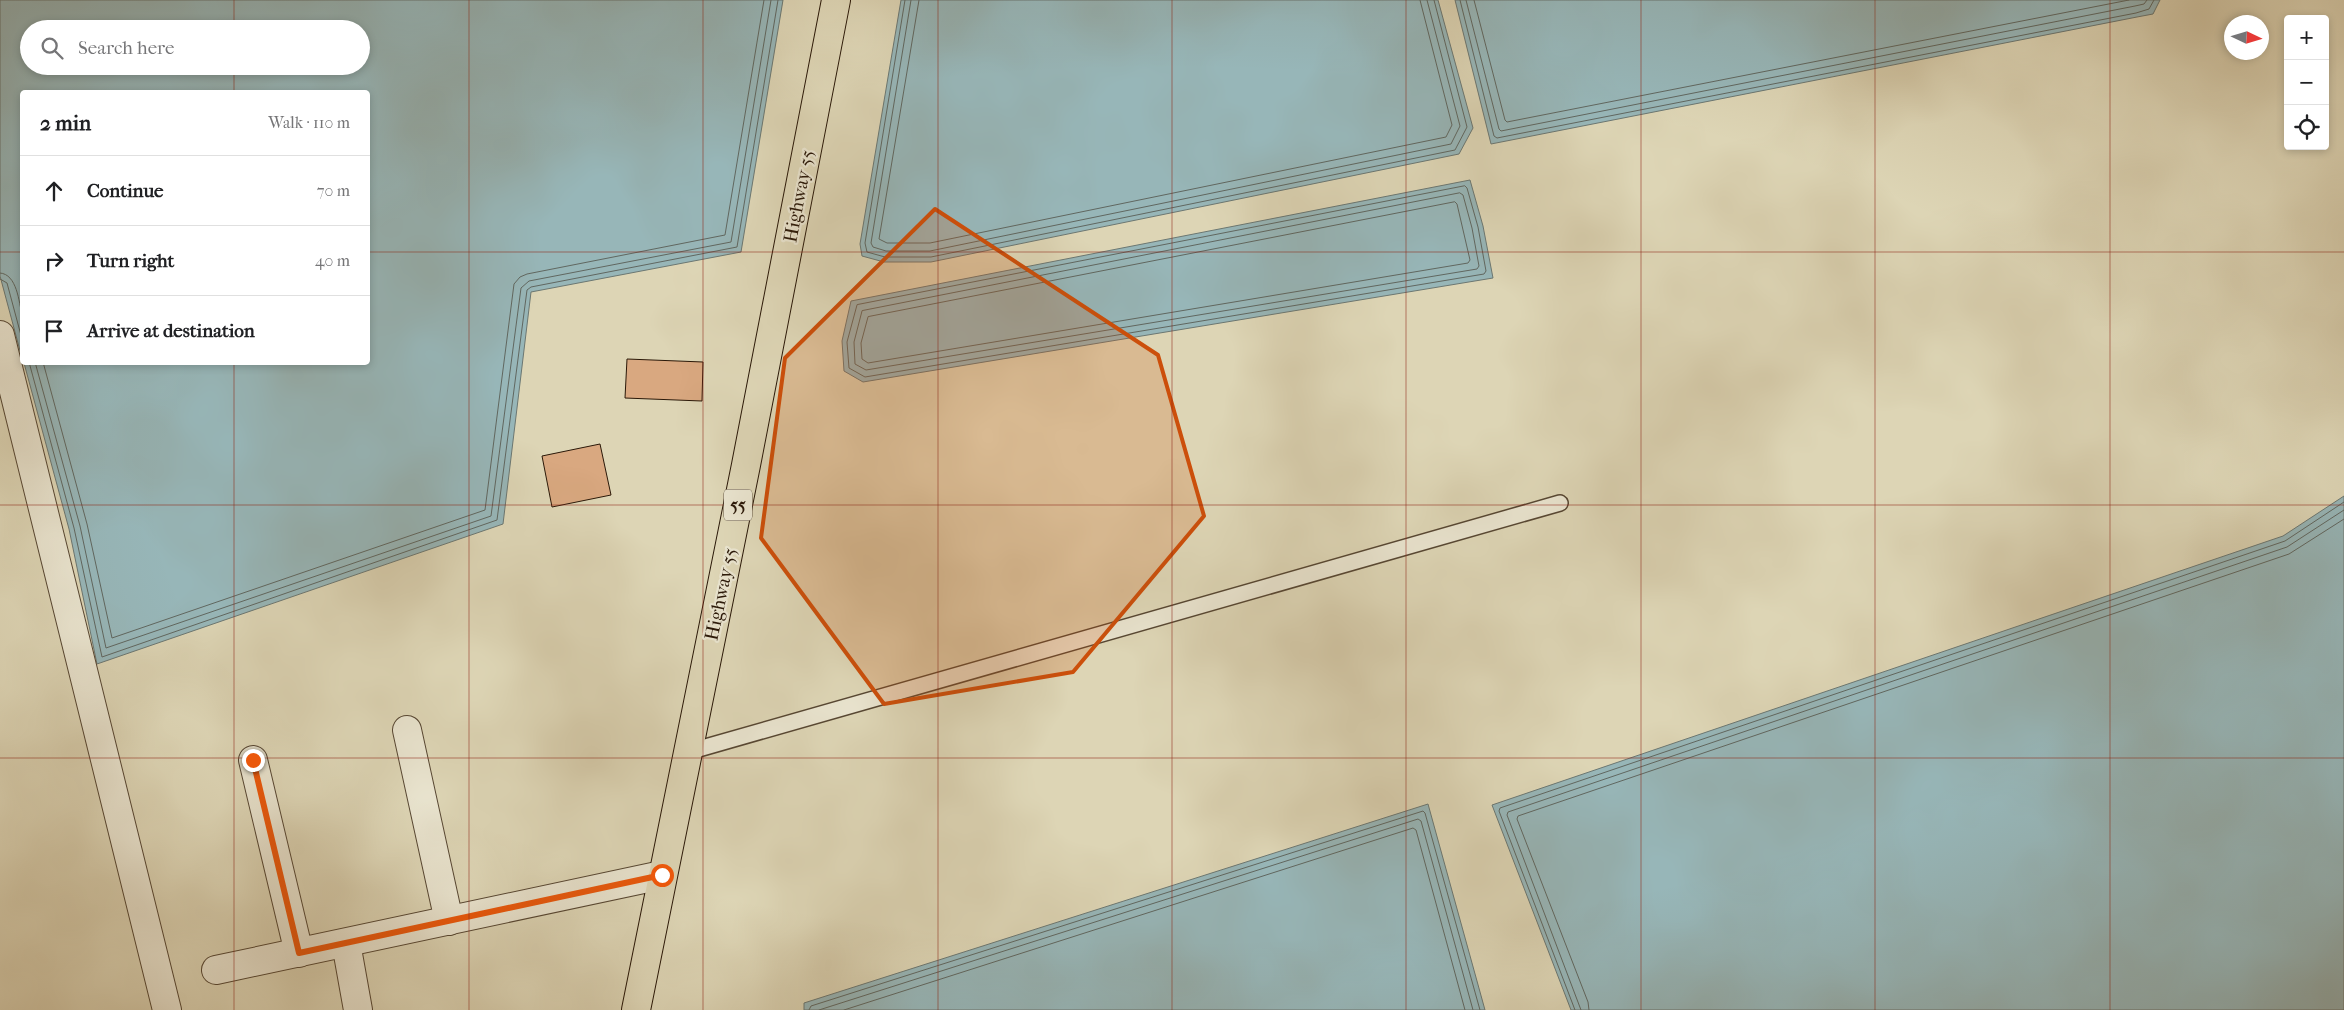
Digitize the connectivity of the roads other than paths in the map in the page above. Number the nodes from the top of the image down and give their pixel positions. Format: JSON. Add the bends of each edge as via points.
{"nodes":[{"id":1,"x":836,"y":0,"type":"edge"},
{"id":2,"x":0,"y":335,"type":"edge"},
{"id":3,"x":1560,"y":503,"type":"dead end"},
{"id":4,"x":407,"y":730,"type":"dead end"},
{"id":5,"x":688,"y":752,"type":"junction"},
{"id":6,"x":253,"y":760,"type":"dead end"},
{"id":7,"x":662,"y":875,"type":"junction"},
{"id":8,"x":449,"y":921,"type":"junction"},
{"id":9,"x":346,"y":943,"type":"junction"},
{"id":10,"x":299,"y":953,"type":"junction"},
{"id":11,"x":216,"y":970,"type":"dead end"},
{"id":12,"x":166,"y":1010,"type":"edge"},
{"id":13,"x":358,"y":1010,"type":"edge"},
{"id":14,"x":636,"y":1010,"type":"edge"}],
"edges":[{"from":1,"to":5,"type":"highway","name":"Highway 55","number":"55"},
{"from":2,"to":12,"type":"street"},
{"from":3,"to":5,"type":"lane"},
{"from":4,"to":8,"type":"street"},
{"from":5,"to":7,"type":"highway","name":"Highway 55","number":"55"},
{"from":6,"to":10,"type":"street"},
{"from":7,"to":8,"type":"street"},
{"from":7,"to":14,"type":"highway","name":"Highway 55","number":"55"},
{"from":8,"to":9,"type":"street"},
{"from":9,"to":10,"type":"street"},
{"from":9,"to":13,"type":"street"},
{"from":10,"to":11,"type":"street"}]}
